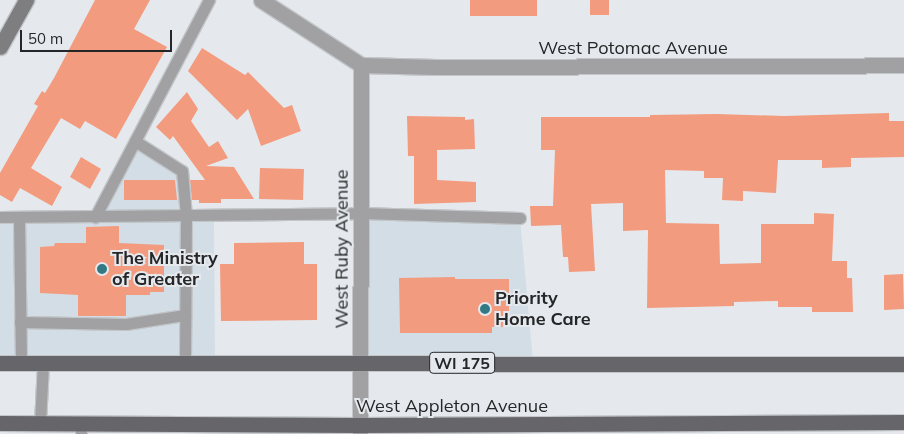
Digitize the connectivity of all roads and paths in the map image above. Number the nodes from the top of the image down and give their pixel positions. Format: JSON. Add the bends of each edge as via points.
{"nodes":[{"id":1,"x":26,"y":0,"type":"edge"},
{"id":2,"x":209,"y":0,"type":"edge"},
{"id":3,"x":261,"y":0,"type":"edge"},
{"id":4,"x":0,"y":47,"type":"edge"},
{"id":5,"x":362,"y":65,"type":"junction"},
{"id":6,"x":904,"y":65,"type":"edge"},
{"id":7,"x":135,"y":141,"type":"junction"},
{"id":8,"x":361,"y":213,"type":"junction"},
{"id":9,"x":0,"y":216,"type":"edge"},
{"id":10,"x":186,"y":216,"type":"junction"},
{"id":11,"x":18,"y":217,"type":"junction"},
{"id":12,"x":95,"y":217,"type":"junction"},
{"id":13,"x":520,"y":218,"type":"dead end"},
{"id":14,"x":186,"y":315,"type":"junction"},
{"id":15,"x":20,"y":322,"type":"junction"},
{"id":16,"x":0,"y":363,"type":"edge"},
{"id":17,"x":21,"y":363,"type":"junction"},
{"id":18,"x":43,"y":363,"type":"junction"},
{"id":19,"x":185,"y":364,"type":"junction"},
{"id":20,"x":359,"y":364,"type":"junction"},
{"id":21,"x":904,"y":364,"type":"edge"},
{"id":22,"x":904,"y":422,"type":"edge"},
{"id":23,"x":0,"y":423,"type":"edge"},
{"id":24,"x":40,"y":423,"type":"junction"},
{"id":25,"x":795,"y":428,"type":"edge"},
{"id":26,"x":81,"y":429,"type":"edge"},
{"id":27,"x":514,"y":429,"type":"edge"},
{"id":28,"x":601,"y":429,"type":"edge"},
{"id":29,"x":359,"y":430,"type":"edge"}],
"edges":[{"from":1,"to":4,"type":"street"},
{"from":2,"to":7,"type":"lane"},
{"from":3,"to":5,"type":"street"},
{"from":5,"to":6,"type":"street","name":"West Potomac Avenue","via":[[436,68]]},
{"from":5,"to":8,"type":"street","name":"West Ruby Avenue"},
{"from":7,"to":10,"type":"lane","via":[[182,171]]},
{"from":7,"to":12,"type":"lane"},
{"from":8,"to":10,"type":"lane"},
{"from":8,"to":13,"type":"lane"},
{"from":8,"to":20,"type":"street","name":"West Ruby Avenue"},
{"from":9,"to":11,"type":"lane"},
{"from":10,"to":12,"type":"lane"},
{"from":10,"to":14,"type":"lane"},
{"from":11,"to":12,"type":"lane"},
{"from":11,"to":15,"type":"lane"},
{"from":14,"to":15,"type":"lane","via":[[126,324]]},
{"from":14,"to":19,"type":"lane"},
{"from":15,"to":17,"type":"lane"},
{"from":16,"to":17,"type":"main road","number":"WI 175"},
{"from":17,"to":18,"type":"main road","number":"WI 175"},
{"from":18,"to":19,"type":"main road","number":"WI 175"},
{"from":18,"to":24,"type":"lane"},
{"from":19,"to":20,"type":"main road","number":"WI 175"},
{"from":20,"to":21,"type":"main road","number":"WI 175"},
{"from":20,"to":29,"type":"street","name":"West Ruby Avenue"},
{"from":22,"to":25,"type":"main road","name":"West Appleton Avenue"},
{"from":23,"to":24,"type":"main road","name":"West Appleton Avenue"},
{"from":24,"to":26,"type":"main road","name":"West Appleton Avenue"},
{"from":25,"to":28,"type":"main road","name":"West Appleton Avenue"},
{"from":26,"to":29,"type":"main road","name":"West Appleton Avenue"},
{"from":27,"to":28,"type":"main road","name":"West Appleton Avenue"},
{"from":27,"to":29,"type":"main road","name":"West Appleton Avenue"}]}
